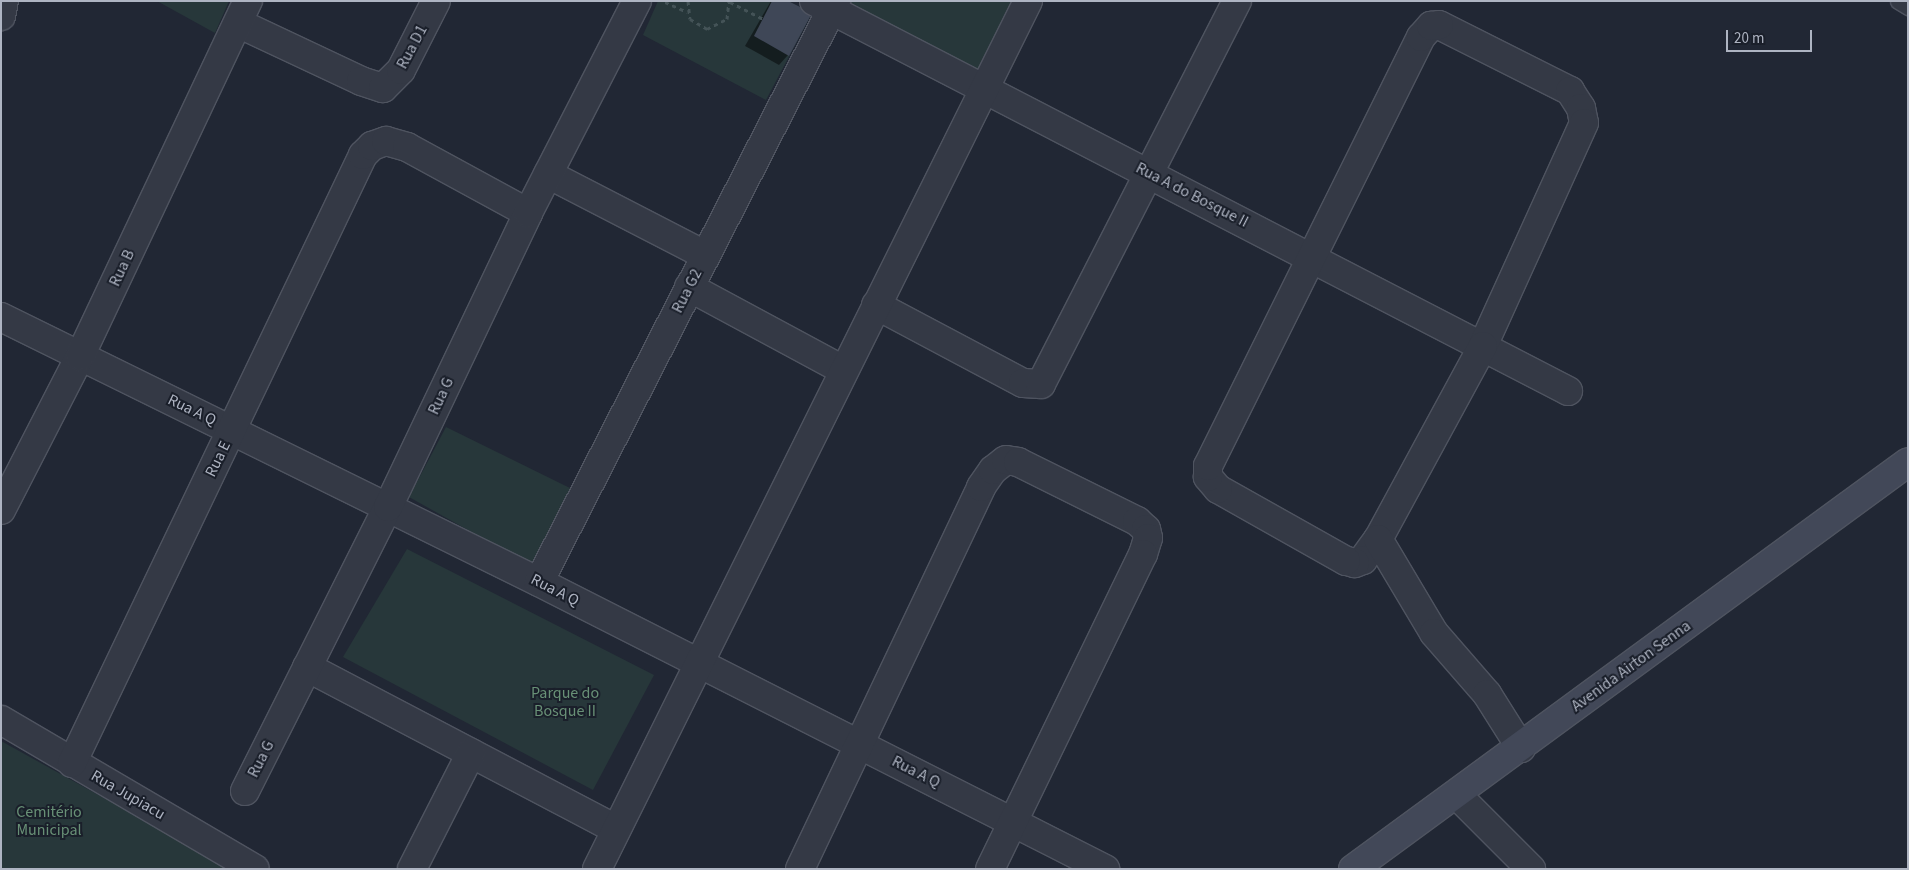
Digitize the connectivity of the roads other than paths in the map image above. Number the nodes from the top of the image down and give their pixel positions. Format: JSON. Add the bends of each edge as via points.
{"nodes":[{"id":1,"x":4,"y":1,"type":"edge"},
{"id":2,"x":436,"y":1,"type":"edge"},
{"id":3,"x":638,"y":1,"type":"edge"},
{"id":4,"x":1028,"y":1,"type":"edge"},
{"id":5,"x":1237,"y":1,"type":"edge"},
{"id":6,"x":1898,"y":1,"type":"edge"},
{"id":7,"x":827,"y":4,"type":"edge"},
{"id":8,"x":1908,"y":7,"type":"edge"},
{"id":9,"x":243,"y":12,"type":"edge"},
{"id":10,"x":1,"y":16,"type":"edge"},
{"id":11,"x":984,"y":89,"type":"junction"},
{"id":12,"x":548,"y":174,"type":"junction"},
{"id":13,"x":1151,"y":174,"type":"junction"},
{"id":14,"x":528,"y":213,"type":"junction"},
{"id":15,"x":705,"y":255,"type":"junction"},
{"id":16,"x":1314,"y":259,"type":"junction"},
{"id":17,"x":688,"y":287,"type":"junction"},
{"id":18,"x":876,"y":305,"type":"junction"},
{"id":19,"x":1,"y":317,"type":"edge"},
{"id":20,"x":1483,"y":346,"type":"junction"},
{"id":21,"x":80,"y":356,"type":"junction"},
{"id":22,"x":843,"y":370,"type":"junction"},
{"id":23,"x":1568,"y":391,"type":"dead end"},
{"id":24,"x":232,"y":430,"type":"junction"},
{"id":25,"x":1908,"y":462,"type":"edge"},
{"id":26,"x":388,"y":507,"type":"junction"},
{"id":27,"x":1,"y":510,"type":"edge"},
{"id":28,"x":1378,"y":539,"type":"junction"},
{"id":29,"x":539,"y":582,"type":"junction"},
{"id":30,"x":697,"y":664,"type":"junction"},
{"id":31,"x":307,"y":667,"type":"junction"},
{"id":32,"x":1,"y":720,"type":"edge"},
{"id":33,"x":861,"y":744,"type":"junction"},
{"id":34,"x":1521,"y":748,"type":"junction"},
{"id":35,"x":471,"y":753,"type":"junction"},
{"id":36,"x":72,"y":762,"type":"junction"},
{"id":37,"x":245,"y":790,"type":"dead end"},
{"id":38,"x":1457,"y":795,"type":"junction"},
{"id":39,"x":1014,"y":822,"type":"junction"},
{"id":40,"x":616,"y":830,"type":"junction"},
{"id":41,"x":255,"y":869,"type":"edge"},
{"id":42,"x":412,"y":869,"type":"edge"},
{"id":43,"x":597,"y":869,"type":"edge"},
{"id":44,"x":800,"y":869,"type":"edge"},
{"id":45,"x":990,"y":869,"type":"edge"},
{"id":46,"x":1106,"y":869,"type":"edge"},
{"id":47,"x":1352,"y":869,"type":"edge"},
{"id":48,"x":1531,"y":869,"type":"edge"}],
"edges":[{"from":1,"to":10,"type":"street"},
{"from":2,"to":9,"type":"street","name":"Rua D1","via":[[401,70],[383,88],[361,81]]},
{"from":3,"to":12,"type":"street","name":"Rua G"},
{"from":4,"to":11,"type":"street"},
{"from":5,"to":13,"type":"street"},
{"from":6,"to":8,"type":"lane"},
{"from":7,"to":11,"type":"street","name":"Rua A do Bosque II"},
{"from":7,"to":15,"type":"street","name":"Rua G2"},
{"from":9,"to":21,"type":"street","name":"Rua B"},
{"from":11,"to":13,"type":"street","name":"Rua A do Bosque II"},
{"from":11,"to":18,"type":"street"},
{"from":12,"to":14,"type":"street","name":"Rua G"},
{"from":12,"to":15,"type":"street"},
{"from":13,"to":16,"type":"street","name":"Rua A do Bosque II"},
{"from":13,"to":18,"type":"street","via":[[1041,384],[1023,383]]},
{"from":14,"to":24,"type":"street","name":"Rua E","via":[[408,147],[386,141],[372,146],[363,155]]},
{"from":14,"to":26,"type":"street","name":"Rua G"},
{"from":15,"to":17,"type":"street","name":"Rua G2"},
{"from":16,"to":20,"type":"street","name":"Rua A do Bosque II"},
{"from":16,"to":20,"type":"street","via":[[1426,30],[1439,25],[1510,60],[1570,92],[1581,108],[1584,123]]},
{"from":16,"to":28,"type":"street","via":[[1208,466],[1208,477],[1218,489],[1346,561],[1363,560]]},
{"from":17,"to":22,"type":"street"},
{"from":17,"to":29,"type":"street","name":"Rua G2"},
{"from":18,"to":22,"type":"street"},
{"from":19,"to":21,"type":"street","name":"Rua A Q"},
{"from":20,"to":23,"type":"street","name":"Rua A do Bosque II"},
{"from":20,"to":28,"type":"street"},
{"from":21,"to":24,"type":"street","name":"Rua A Q"},
{"from":21,"to":27,"type":"street","name":"Rua B"},
{"from":22,"to":30,"type":"street"},
{"from":24,"to":26,"type":"street","name":"Rua A Q"},
{"from":24,"to":36,"type":"street","name":"Rua E"},
{"from":25,"to":34,"type":"main road","name":"Avenida Airton Senna"},
{"from":26,"to":29,"type":"street","name":"Rua A Q"},
{"from":26,"to":31,"type":"street","name":"Rua G"},
{"from":28,"to":34,"type":"street","via":[[1434,633],[1487,694]]},
{"from":29,"to":30,"type":"street","name":"Rua A Q"},
{"from":30,"to":33,"type":"street","name":"Rua A Q"},
{"from":30,"to":40,"type":"street"},
{"from":31,"to":35,"type":"street"},
{"from":31,"to":37,"type":"street","name":"Rua G"},
{"from":32,"to":36,"type":"street","name":"Rua Jupiacu"},
{"from":33,"to":39,"type":"street","name":"Rua A Q"},
{"from":33,"to":39,"type":"street","via":[[981,487],[993,470],[1006,460],[1018,462],[1137,521],[1146,529],[1148,538],[1143,554]]},
{"from":33,"to":44,"type":"street"},
{"from":34,"to":38,"type":"main road","name":"Avenida Airton Senna"},
{"from":35,"to":40,"type":"street"},
{"from":35,"to":42,"type":"street"},
{"from":36,"to":41,"type":"street","name":"Rua Jupiacu"},
{"from":38,"to":47,"type":"main road","name":"Avenida Airton Senna"},
{"from":38,"to":48,"type":"street"},
{"from":39,"to":45,"type":"street"},
{"from":39,"to":46,"type":"street","name":"Rua A Q"},
{"from":40,"to":43,"type":"street"}]}
